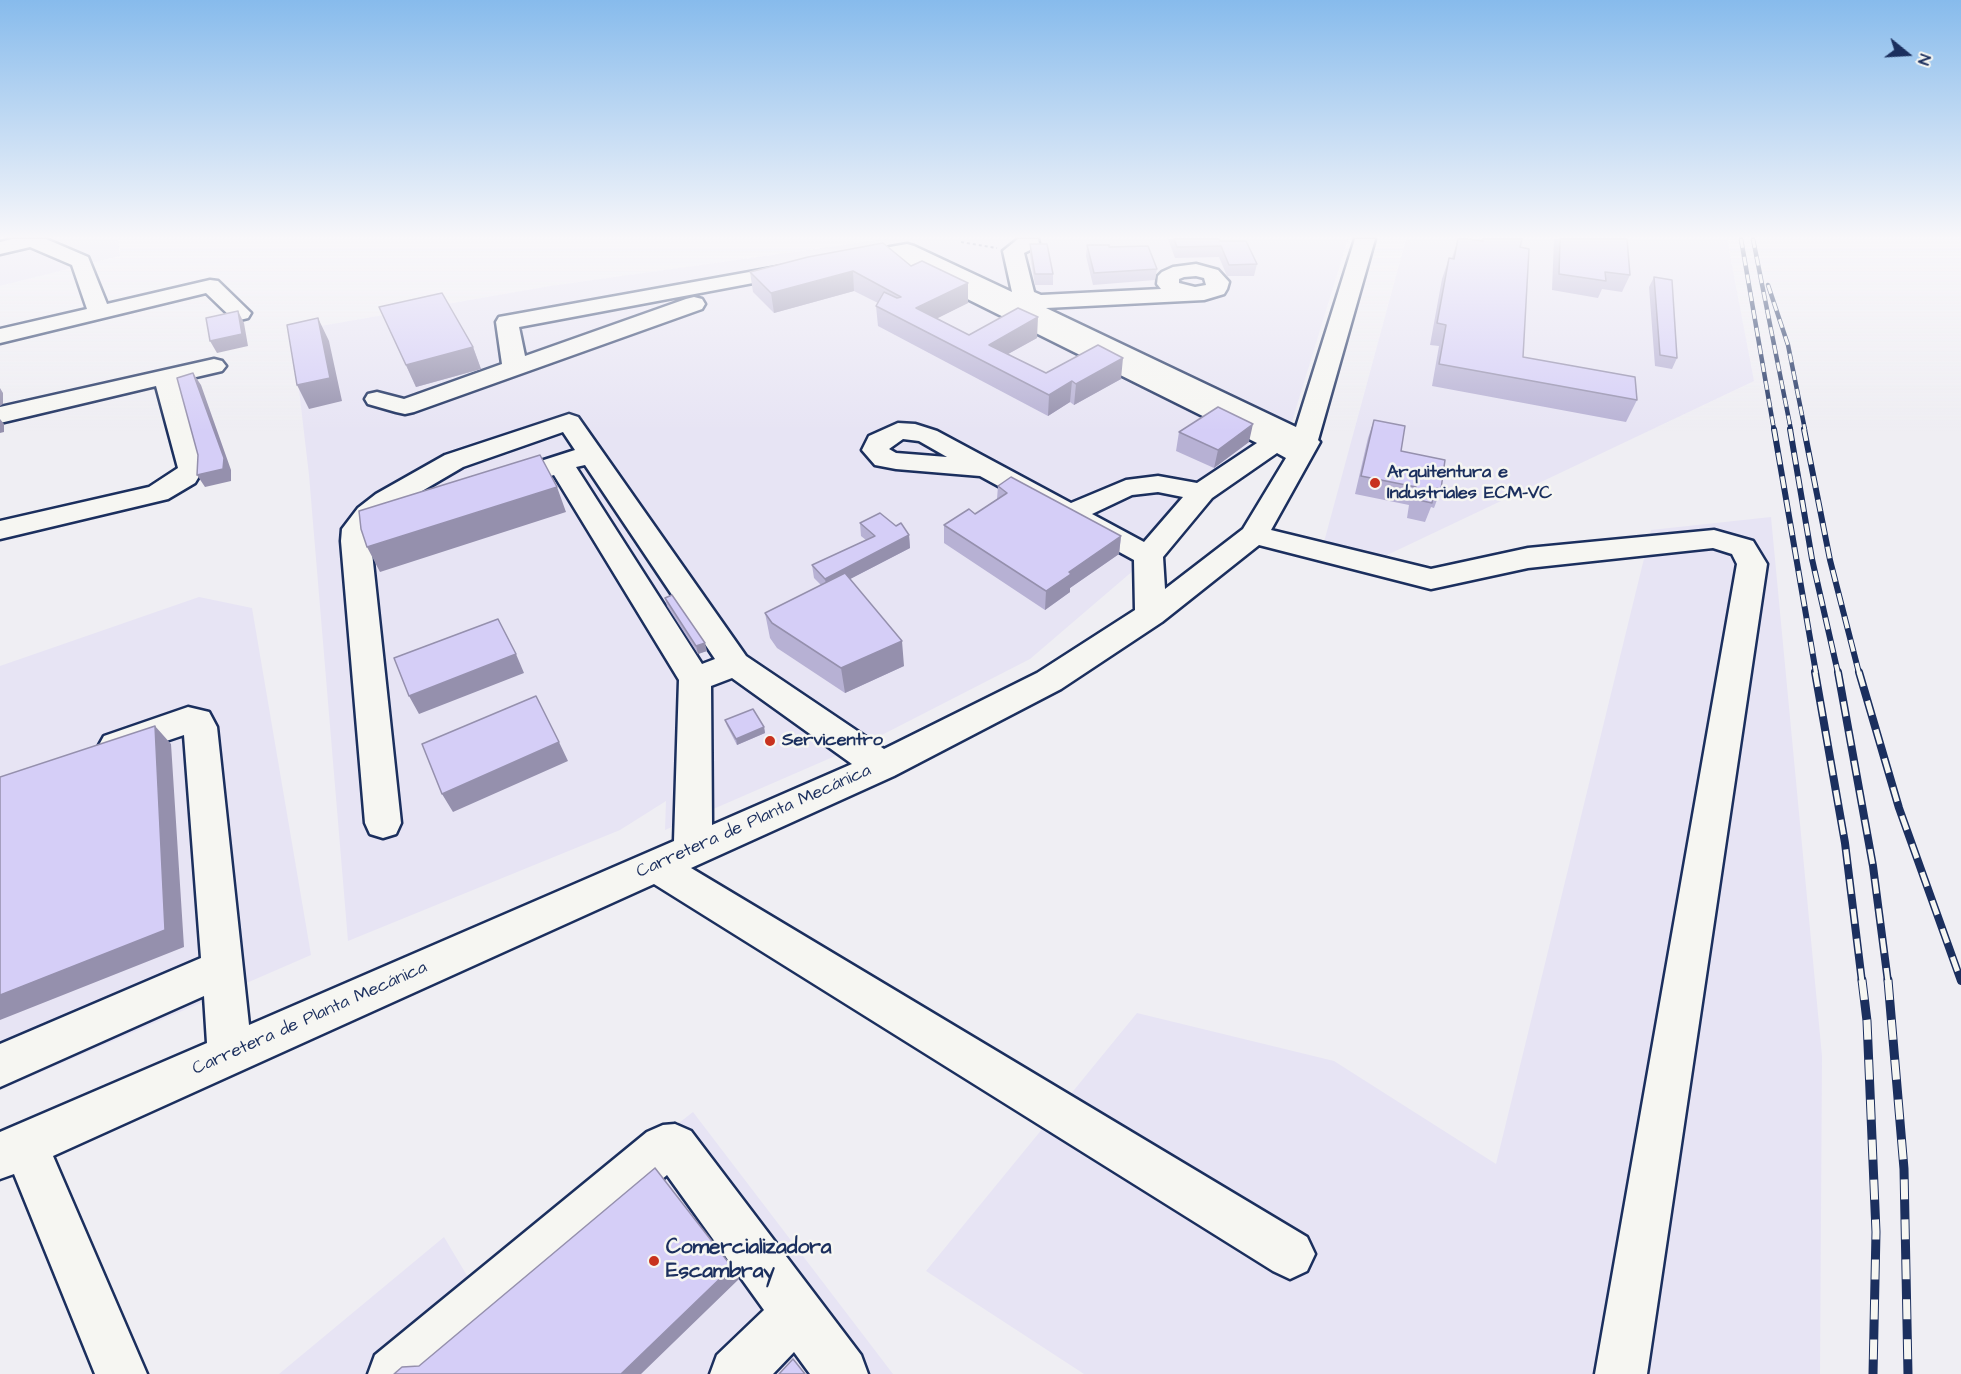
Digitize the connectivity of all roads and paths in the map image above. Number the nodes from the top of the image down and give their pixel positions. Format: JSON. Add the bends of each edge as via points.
{"nodes":[{"id":1,"x":96,"y":303,"type":"edge"},
{"id":2,"x":137,"y":303,"type":"edge"},
{"id":3,"x":230,"y":303,"type":"edge"},
{"id":4,"x":611,"y":303,"type":"edge"},
{"id":5,"x":698,"y":303,"type":"edge"},
{"id":6,"x":1012,"y":303,"type":"edge"},
{"id":7,"x":1343,"y":303,"type":"edge"},
{"id":8,"x":600,"y":305,"type":"junction"},
{"id":9,"x":99,"y":312,"type":"junction"},
{"id":10,"x":240,"y":312,"type":"edge"},
{"id":11,"x":636,"y":325,"type":"junction"},
{"id":12,"x":0,"y":336,"type":"edge"},
{"id":13,"x":214,"y":366,"type":"dead end"},
{"id":14,"x":515,"y":368,"type":"junction"},
{"id":15,"x":166,"y":377,"type":"junction"},
{"id":16,"x":376,"y":399,"type":"dead end"},
{"id":17,"x":0,"y":415,"type":"edge"},
{"id":18,"x":1294,"y":446,"type":"junction"},
{"id":19,"x":591,"y":454,"type":"junction"},
{"id":20,"x":561,"y":464,"type":"junction"},
{"id":21,"x":986,"y":468,"type":"dead end"},
{"id":22,"x":481,"y":489,"type":"edge"},
{"id":23,"x":1202,"y":492,"type":"junction"},
{"id":24,"x":436,"y":504,"type":"edge"},
{"id":25,"x":1072,"y":514,"type":"junction"},
{"id":26,"x":356,"y":529,"type":"junction"},
{"id":27,"x":0,"y":530,"type":"edge"},
{"id":28,"x":1254,"y":535,"type":"junction"},
{"id":29,"x":1148,"y":556,"type":"junction"},
{"id":30,"x":1151,"y":615,"type":"junction"},
{"id":31,"x":735,"y":664,"type":"junction"},
{"id":32,"x":695,"y":680,"type":"junction"},
{"id":33,"x":86,"y":756,"type":"edge"},
{"id":34,"x":882,"y":766,"type":"junction"},
{"id":35,"x":383,"y":823,"type":"dead end"},
{"id":36,"x":675,"y":858,"type":"junction"},
{"id":37,"x":222,"y":968,"type":"junction"},
{"id":38,"x":230,"y":1054,"type":"junction"},
{"id":39,"x":0,"y":1066,"type":"edge"},
{"id":40,"x":12,"y":1151,"type":"edge"},
{"id":41,"x":1290,"y":1254,"type":"dead end"},
{"id":42,"x":796,"y":1314,"type":"junction"},
{"id":43,"x":121,"y":1374,"type":"edge"},
{"id":44,"x":394,"y":1374,"type":"edge"},
{"id":45,"x":736,"y":1374,"type":"edge"},
{"id":46,"x":842,"y":1374,"type":"edge"},
{"id":47,"x":1621,"y":1374,"type":"edge"}],
"edges":[{"from":1,"to":9,"type":"street"},
{"from":2,"to":9,"type":"street"},
{"from":3,"to":10,"type":"street"},
{"from":4,"to":8,"type":"street"},
{"from":5,"to":11,"type":"street"},
{"from":6,"to":18,"type":"street"},
{"from":7,"to":18,"type":"street","name":"Carretera de Planta Mecánica"},
{"from":8,"to":11,"type":"street"},
{"from":8,"to":14,"type":"street","via":[[507,322]]},
{"from":9,"to":12,"type":"street"},
{"from":11,"to":14,"type":"street"},
{"from":13,"to":15,"type":"street"},
{"from":14,"to":16,"type":"street","via":[[405,407]]},
{"from":15,"to":17,"type":"street"},
{"from":15,"to":27,"type":"street","via":[[190,468],[185,477],[158,493]]},
{"from":18,"to":23,"type":"street"},
{"from":18,"to":28,"type":"street","name":"Carretera de Planta Mecánica"},
{"from":19,"to":20,"type":"street"},
{"from":19,"to":26,"type":"street","via":[[569,422],[454,461],[386,500]]},
{"from":19,"to":31,"type":"street"},
{"from":20,"to":22,"type":"street"},
{"from":20,"to":32,"type":"street"},
{"from":21,"to":25,"type":"street"},
{"from":23,"to":25,"type":"street","via":[[1158,484],[1126,488]]},
{"from":23,"to":29,"type":"street"},
{"from":24,"to":26,"type":"street"},
{"from":25,"to":29,"type":"street"},
{"from":26,"to":35,"type":"street"},
{"from":28,"to":30,"type":"street","name":"Carretera de Planta Mecánica"},
{"from":28,"to":47,"type":"street","via":[[1431,579],[1528,558],[1713,539],[1743,548],[1752,564]]},
{"from":29,"to":30,"type":"street"},
{"from":30,"to":34,"type":"street","name":"Carretera de Planta Mecánica","via":[[1049,681]]},
{"from":31,"to":32,"type":"street"},
{"from":31,"to":34,"type":"street"},
{"from":32,"to":36,"type":"street"},
{"from":33,"to":37,"type":"street","via":[[189,720],[197,721]]},
{"from":34,"to":36,"type":"street","name":"Carretera de Planta Mecánica"},
{"from":36,"to":38,"type":"street","name":"Carretera de Planta Mecánica"},
{"from":36,"to":41,"type":"street"},
{"from":37,"to":38,"type":"street"},
{"from":37,"to":39,"type":"street"},
{"from":38,"to":40,"type":"street","name":"Carretera de Planta Mecánica"},
{"from":40,"to":43,"type":"street"},
{"from":42,"to":44,"type":"street","via":[[675,1147],[663,1148]]},
{"from":42,"to":45,"type":"street"},
{"from":42,"to":46,"type":"street"}]}
